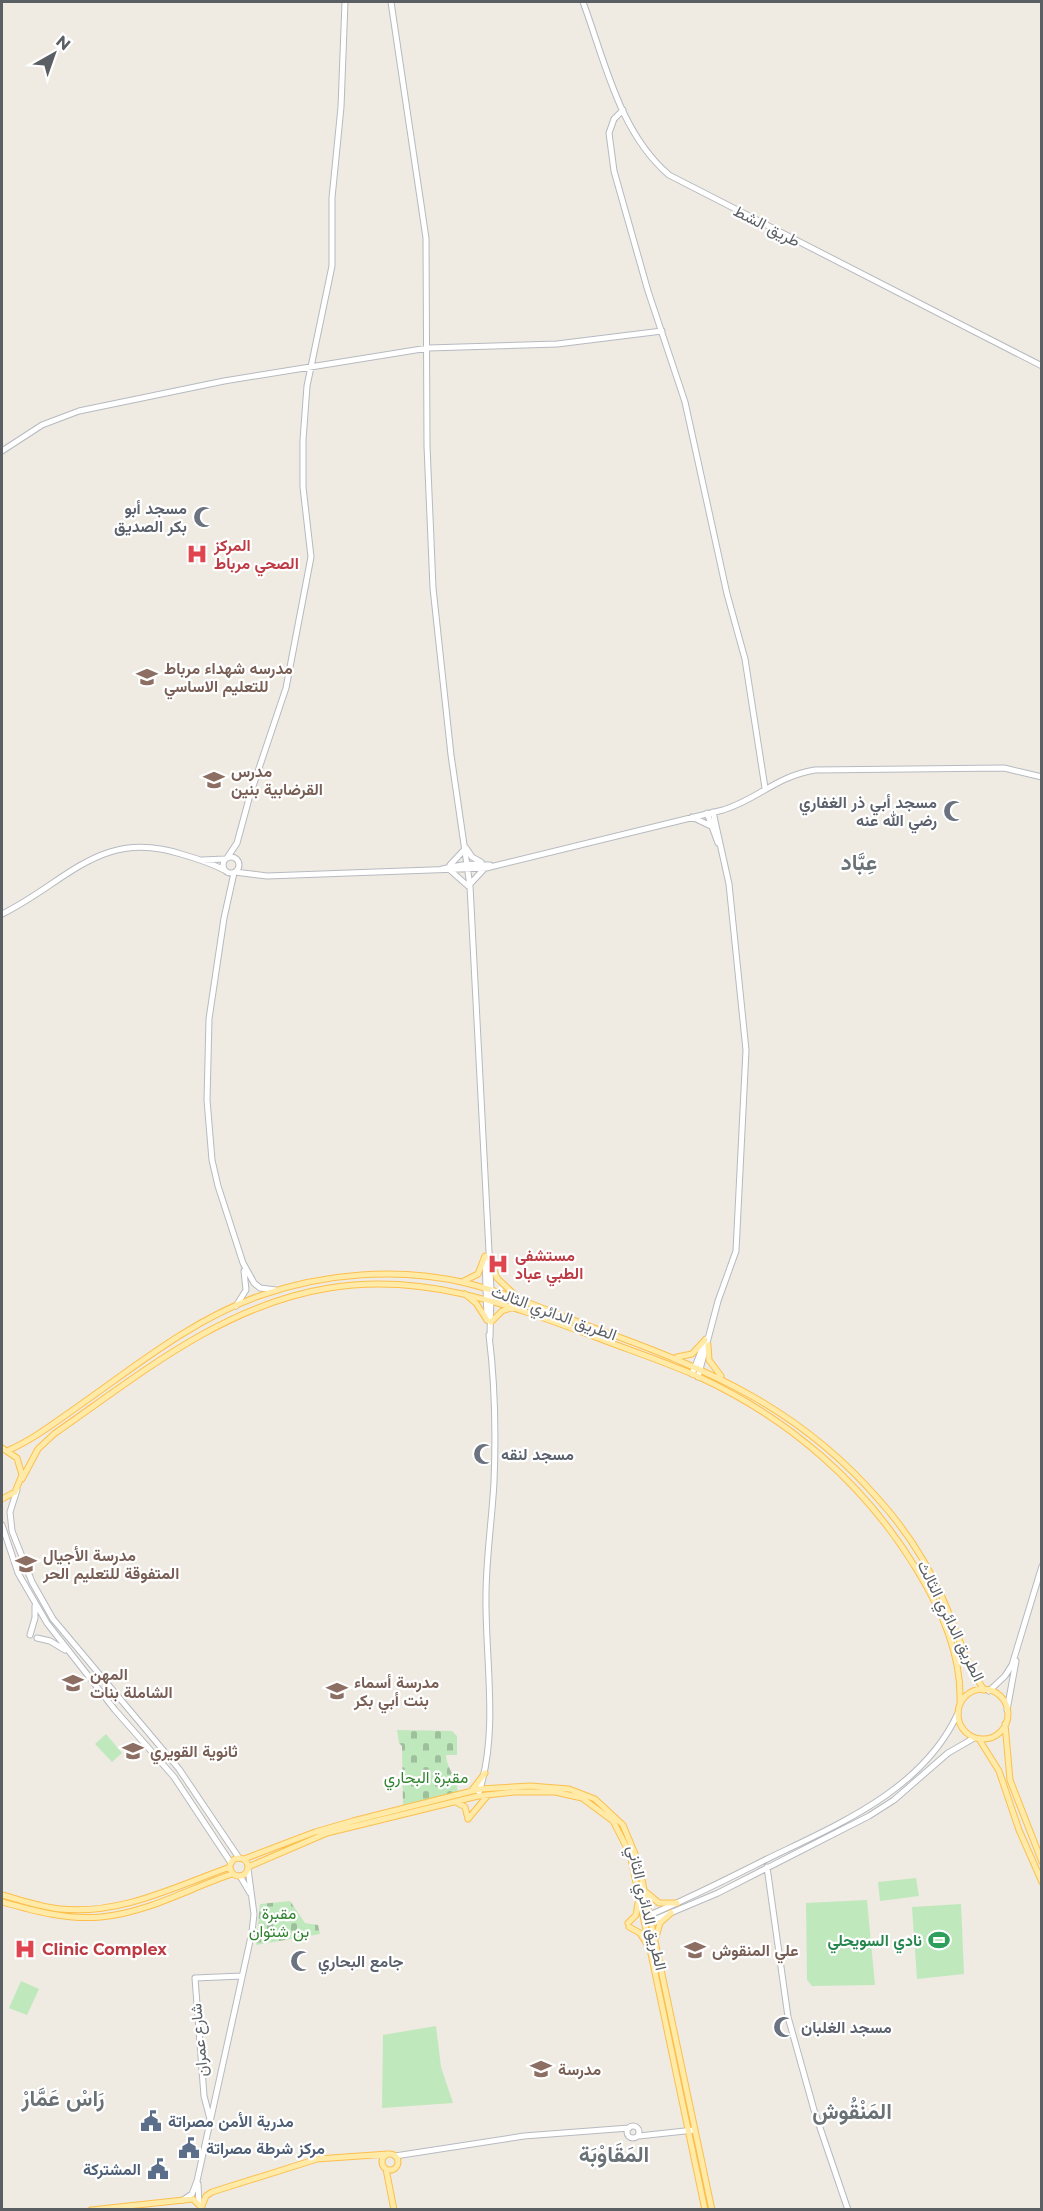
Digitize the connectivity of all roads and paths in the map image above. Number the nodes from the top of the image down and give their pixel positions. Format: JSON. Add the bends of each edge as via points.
{"nodes":[{"id":1,"x":345,"y":2,"type":"edge"},
{"id":2,"x":391,"y":2,"type":"edge"},
{"id":3,"x":583,"y":2,"type":"edge"},
{"id":4,"x":623,"y":110,"type":"junction"},
{"id":5,"x":662,"y":331,"type":"junction"},
{"id":6,"x":428,"y":348,"type":"junction"},
{"id":7,"x":1041,"y":366,"type":"edge"},
{"id":8,"x":311,"y":367,"type":"junction"},
{"id":9,"x":2,"y":451,"type":"edge"},
{"id":10,"x":1041,"y":777,"type":"edge"},
{"id":11,"x":765,"y":788,"type":"junction"},
{"id":12,"x":723,"y":810,"type":"junction"},
{"id":13,"x":710,"y":813,"type":"junction"},
{"id":14,"x":690,"y":817,"type":"junction"},
{"id":15,"x":714,"y":825,"type":"junction"},
{"id":16,"x":236,"y":846,"type":"junction"},
{"id":17,"x":465,"y":848,"type":"junction"},
{"id":18,"x":226,"y":859,"type":"junction"},
{"id":19,"x":200,"y":860,"type":"junction"},
{"id":20,"x":237,"y":861,"type":"junction"},
{"id":21,"x":487,"y":866,"type":"junction"},
{"id":22,"x":467,"y":867,"type":"junction"},
{"id":23,"x":449,"y":868,"type":"junction"},
{"id":24,"x":224,"y":871,"type":"junction"},
{"id":25,"x":234,"y":873,"type":"junction"},
{"id":26,"x":267,"y":876,"type":"junction"},
{"id":27,"x":470,"y":887,"type":"junction"},
{"id":28,"x":229,"y":890,"type":"junction"},
{"id":29,"x":2,"y":914,"type":"edge"},
{"id":30,"x":487,"y":1257,"type":"junction"},
{"id":31,"x":243,"y":1263,"type":"junction"},
{"id":32,"x":462,"y":1282,"type":"junction"},
{"id":33,"x":488,"y":1289,"type":"junction"},
{"id":34,"x":278,"y":1290,"type":"junction"},
{"id":35,"x":461,"y":1292,"type":"junction"},
{"id":36,"x":488,"y":1299,"type":"junction"},
{"id":37,"x":520,"y":1299,"type":"junction"},
{"id":38,"x":235,"y":1306,"type":"junction"},
{"id":39,"x":515,"y":1307,"type":"junction"},
{"id":40,"x":489,"y":1321,"type":"junction"},
{"id":41,"x":706,"y":1342,"type":"junction"},
{"id":42,"x":674,"y":1358,"type":"junction"},
{"id":43,"x":698,"y":1367,"type":"junction"},
{"id":44,"x":695,"y":1375,"type":"junction"},
{"id":45,"x":729,"y":1382,"type":"junction"},
{"id":46,"x":2,"y":1448,"type":"edge"},
{"id":47,"x":9,"y":1450,"type":"junction"},
{"id":48,"x":22,"y":1479,"type":"junction"},
{"id":49,"x":18,"y":1488,"type":"junction"},
{"id":50,"x":2,"y":1499,"type":"edge"},
{"id":51,"x":2,"y":1525,"type":"edge"},
{"id":52,"x":1041,"y":1566,"type":"edge"},
{"id":53,"x":35,"y":1605,"type":"junction"},
{"id":54,"x":30,"y":1635,"type":"dead end"},
{"id":55,"x":37,"y":1638,"type":"dead end"},
{"id":56,"x":1017,"y":1651,"type":"junction"},
{"id":57,"x":69,"y":1652,"type":"junction"},
{"id":58,"x":987,"y":1690,"type":"junction"},
{"id":59,"x":960,"y":1704,"type":"junction"},
{"id":60,"x":1007,"y":1710,"type":"junction"},
{"id":61,"x":958,"y":1713,"type":"junction"},
{"id":62,"x":1005,"y":1724,"type":"junction"},
{"id":63,"x":977,"y":1738,"type":"junction"},
{"id":64,"x":485,"y":1773,"type":"junction"},
{"id":65,"x":480,"y":1789,"type":"junction"},
{"id":66,"x":493,"y":1790,"type":"junction"},
{"id":67,"x":465,"y":1793,"type":"junction"},
{"id":68,"x":477,"y":1796,"type":"junction"},
{"id":69,"x":454,"y":1802,"type":"junction"},
{"id":70,"x":242,"y":1859,"type":"junction"},
{"id":71,"x":766,"y":1860,"type":"junction"},
{"id":72,"x":1041,"y":1862,"type":"edge"},
{"id":73,"x":230,"y":1865,"type":"junction"},
{"id":74,"x":248,"y":1868,"type":"junction"},
{"id":75,"x":768,"y":1868,"type":"junction"},
{"id":76,"x":232,"y":1874,"type":"junction"},
{"id":77,"x":240,"y":1876,"type":"junction"},
{"id":78,"x":1041,"y":1882,"type":"edge"},
{"id":79,"x":644,"y":1888,"type":"junction"},
{"id":80,"x":2,"y":1895,"type":"edge"},
{"id":81,"x":251,"y":1895,"type":"junction"},
{"id":82,"x":639,"y":1898,"type":"junction"},
{"id":83,"x":2,"y":1902,"type":"edge"},
{"id":84,"x":677,"y":1903,"type":"junction"},
{"id":85,"x":671,"y":1913,"type":"junction"},
{"id":86,"x":650,"y":1915,"type":"junction"},
{"id":87,"x":644,"y":1921,"type":"junction"},
{"id":88,"x":651,"y":1922,"type":"junction"},
{"id":89,"x":655,"y":1945,"type":"junction"},
{"id":90,"x":650,"y":1950,"type":"junction"},
{"id":91,"x":242,"y":1976,"type":"junction"},
{"id":92,"x":210,"y":2121,"type":"junction"},
{"id":93,"x":629,"y":2128,"type":"junction"},
{"id":94,"x":615,"y":2129,"type":"junction"},
{"id":95,"x":692,"y":2130,"type":"junction"},
{"id":96,"x":638,"y":2132,"type":"junction"},
{"id":97,"x":627,"y":2134,"type":"junction"},
{"id":98,"x":388,"y":2154,"type":"junction"},
{"id":99,"x":365,"y":2156,"type":"junction"},
{"id":100,"x":395,"y":2156,"type":"junction"},
{"id":101,"x":398,"y":2165,"type":"junction"},
{"id":102,"x":384,"y":2167,"type":"junction"},
{"id":103,"x":197,"y":2181,"type":"junction"},
{"id":104,"x":390,"y":2186,"type":"junction"},
{"id":105,"x":182,"y":2201,"type":"junction"},
{"id":106,"x":174,"y":2202,"type":"junction"},
{"id":107,"x":201,"y":2206,"type":"edge"},
{"id":108,"x":91,"y":2210,"type":"edge"},
{"id":109,"x":167,"y":2210,"type":"edge"},
{"id":110,"x":394,"y":2210,"type":"edge"},
{"id":111,"x":705,"y":2210,"type":"edge"},
{"id":112,"x":712,"y":2210,"type":"edge"},
{"id":113,"x":848,"y":2210,"type":"edge"}],
"edges":[{"from":1,"to":8,"type":"street","via":[[332,198],[332,266]]},
{"from":2,"to":6,"type":"street","via":[[426,238]]},
{"from":3,"to":4,"type":"street","name":"طريق الشط"},
{"from":4,"to":5,"type":"street","via":[[612,123],[610,148],[628,224]]},
{"from":4,"to":7,"type":"street","name":"طريق الشط","via":[[646,153],[678,181]]},
{"from":5,"to":6,"type":"street","via":[[556,344]]},
{"from":5,"to":11,"type":"street","via":[[684,402],[743,651]]},
{"from":6,"to":8,"type":"street"},
{"from":6,"to":17,"type":"street","via":[[427,446],[434,599]]},
{"from":8,"to":9,"type":"street","via":[[88,409],[42,425]]},
{"from":8,"to":16,"type":"street","via":[[302,450],[311,557],[286,688]]},
{"from":10,"to":11,"type":"street","via":[[1004,768],[834,768],[789,775]]},
{"from":11,"to":12,"type":"street","via":[[749,800]]},
{"from":12,"to":13,"type":"street"},
{"from":12,"to":15,"type":"street"},
{"from":13,"to":14,"type":"street"},
{"from":13,"to":15,"type":"street"},
{"from":14,"to":15,"type":"street"},
{"from":14,"to":21,"type":"street"},
{"from":15,"to":41,"type":"street","via":[[729,884],[746,1050],[736,1251]]},
{"from":16,"to":18,"type":"street"},
{"from":16,"to":20,"type":"street"},
{"from":17,"to":21,"type":"street"},
{"from":17,"to":22,"type":"street"},
{"from":17,"to":23,"type":"street"},
{"from":18,"to":19,"type":"street"},
{"from":18,"to":20,"type":"street"},
{"from":18,"to":24,"type":"street"},
{"from":19,"to":24,"type":"street"},
{"from":19,"to":29,"type":"street","via":[[155,847],[124,847],[94,857]]},
{"from":20,"to":25,"type":"street"},
{"from":20,"to":26,"type":"street","via":[[247,870]]},
{"from":21,"to":22,"type":"street"},
{"from":21,"to":27,"type":"street"},
{"from":22,"to":23,"type":"street"},
{"from":22,"to":27,"type":"street"},
{"from":23,"to":26,"type":"street"},
{"from":23,"to":27,"type":"street"},
{"from":24,"to":25,"type":"street"},
{"from":24,"to":28,"type":"street"},
{"from":25,"to":26,"type":"street"},
{"from":25,"to":28,"type":"street"},
{"from":27,"to":30,"type":"street"},
{"from":28,"to":31,"type":"street","via":[[208,1019],[207,1100],[215,1174]]},
{"from":30,"to":32,"type":"main road","via":[[478,1274]]},
{"from":30,"to":33,"type":"street"},
{"from":30,"to":37,"type":"main road","via":[[497,1278]]},
{"from":31,"to":34,"type":"street","via":[[257,1286]]},
{"from":31,"to":38,"type":"street","via":[[246,1290]]},
{"from":32,"to":33,"type":"main road","name":"الطريق الدائري الثالث"},
{"from":32,"to":34,"type":"main road","name":"الطريق الدائري الثالث","via":[[372,1274],[339,1276]]},
{"from":33,"to":36,"type":"street"},
{"from":33,"to":37,"type":"main road","name":"الطريق الدائري الثالث"},
{"from":34,"to":38,"type":"main road","name":"الطريق الدائري الثالث"},
{"from":35,"to":36,"type":"main road","name":"الطريق الدائري الثالث"},
{"from":35,"to":40,"type":"main road","via":[[476,1303]]},
{"from":35,"to":48,"type":"main road","name":"الطريق الدائري الثالث","via":[[408,1284],[352,1285],[299,1294],[238,1315],[172,1352],[54,1434],[38,1449]]},
{"from":36,"to":39,"type":"main road","name":"الطريق الدائري الثالث"},
{"from":36,"to":40,"type":"street"},
{"from":37,"to":42,"type":"main road","name":"الطريق الدائري الثالث"},
{"from":38,"to":47,"type":"main road","name":"الطريق الدائري الثالث","via":[[167,1343]]},
{"from":39,"to":40,"type":"main road"},
{"from":39,"to":44,"type":"main road","name":"الطريق الدائري الثالث"},
{"from":40,"to":64,"type":"street","via":[[494,1441],[486,1594],[489,1675]]},
{"from":41,"to":42,"type":"main road","via":[[692,1354]]},
{"from":41,"to":43,"type":"street"},
{"from":41,"to":45,"type":"main road","via":[[713,1367]]},
{"from":42,"to":43,"type":"main road","name":"الطريق الدائري الثالث"},
{"from":43,"to":44,"type":"street"},
{"from":43,"to":45,"type":"main road","name":"الطريق الدائري الثالث"},
{"from":44,"to":59,"type":"main road","name":"الطريق الدائري الثالث","via":[[789,1429],[833,1465],[877,1512],[910,1557],[940,1614],[958,1666]]},
{"from":45,"to":58,"type":"main road","name":"الطريق الدائري الثالث","via":[[817,1439],[882,1503],[930,1573],[972,1670]]},
{"from":46,"to":47,"type":"main road"},
{"from":47,"to":48,"type":"main road","via":[[20,1461]]},
{"from":48,"to":49,"type":"main road","name":"الطريق الدائري الثالث"},
{"from":49,"to":50,"type":"main road"},
{"from":49,"to":70,"type":"street","via":[[10,1512],[12,1532],[32,1582],[53,1619],[179,1769]]},
{"from":51,"to":53,"type":"street","via":[[18,1573]]},
{"from":52,"to":56,"type":"street"},
{"from":53,"to":54,"type":"street"},
{"from":53,"to":57,"type":"street"},
{"from":55,"to":57,"type":"street"},
{"from":56,"to":58,"type":"street","via":[[1007,1674]]},
{"from":56,"to":60,"type":"street"},
{"from":57,"to":73,"type":"street","via":[[174,1777]]},
{"from":58,"to":59,"type":"main road","via":[[972,1692]]},
{"from":58,"to":60,"type":"main road","via":[[1002,1700]]},
{"from":59,"to":61,"type":"main road"},
{"from":60,"to":62,"type":"main road"},
{"from":61,"to":63,"type":"main road","via":[[960,1725]]},
{"from":61,"to":71,"type":"street","via":[[940,1745],[921,1767],[887,1795]]},
{"from":62,"to":63,"type":"main road","via":[[996,1735]]},
{"from":62,"to":72,"type":"main road","via":[[1010,1780]]},
{"from":63,"to":75,"type":"street","via":[[948,1753],[884,1808]]},
{"from":63,"to":78,"type":"main road","via":[[999,1771]]},
{"from":64,"to":65,"type":"street"},
{"from":64,"to":66,"type":"main road"},
{"from":64,"to":67,"type":"main road","via":[[477,1786]]},
{"from":65,"to":66,"type":"main road","name":"الطريق الدائري الثاني"},
{"from":65,"to":67,"type":"main road","name":"الطريق الدائري الثاني"},
{"from":65,"to":68,"type":"street"},
{"from":66,"to":68,"type":"main road","name":"الطريق الدائري الثاني"},
{"from":66,"to":69,"type":"main road","via":[[468,1819],[465,1807]]},
{"from":66,"to":79,"type":"main road","name":"الطريق الدائري الثاني","via":[[556,1786],[595,1799],[616,1816],[629,1835]]},
{"from":66,"to":82,"type":"main road","name":"الطريق الدائري الثاني","via":[[555,1792],[594,1805],[613,1821],[626,1843]]},
{"from":67,"to":70,"type":"main road","name":"الطريق الدائري الثاني","via":[[326,1828]]},
{"from":68,"to":69,"type":"main road","name":"الطريق الدائري الثاني"},
{"from":69,"to":74,"type":"main road","name":"الطريق الدائري الثاني","via":[[327,1833]]},
{"from":70,"to":73,"type":"main road","name":"الطريق الدائري الثاني"},
{"from":70,"to":74,"type":"main road"},
{"from":71,"to":75,"type":"street"},
{"from":71,"to":84,"type":"street"},
{"from":73,"to":76,"type":"main road"},
{"from":73,"to":80,"type":"main road","via":[[149,1898],[95,1910],[47,1907]]},
{"from":74,"to":77,"type":"main road","name":"الطريق الدائري الثاني"},
{"from":74,"to":81,"type":"street"},
{"from":75,"to":85,"type":"street"},
{"from":75,"to":113,"type":"street","via":[[788,2017]]},
{"from":76,"to":77,"type":"main road"},
{"from":76,"to":83,"type":"main road","via":[[148,1905],[102,1917],[46,1914]]},
{"from":77,"to":81,"type":"street"},
{"from":79,"to":84,"type":"main road","via":[[653,1900]]},
{"from":79,"to":86,"type":"main road","name":"الطريق الدائري الثاني"},
{"from":81,"to":91,"type":"street","via":[[252,1932]]},
{"from":82,"to":87,"type":"main road","name":"الطريق الدائري الثاني"},
{"from":82,"to":90,"type":"main road","via":[[636,1915],[628,1925],[643,1936]]},
{"from":84,"to":86,"type":"street"},
{"from":85,"to":88,"type":"street"},
{"from":85,"to":89,"type":"main road","via":[[657,1928]]},
{"from":86,"to":87,"type":"street"},
{"from":86,"to":88,"type":"main road","name":"الطريق الدائري الثاني"},
{"from":87,"to":88,"type":"street"},
{"from":87,"to":90,"type":"main road","name":"الطريق الدائري الثاني"},
{"from":88,"to":89,"type":"main road","name":"الطريق الدائري الثاني"},
{"from":89,"to":95,"type":"main road","name":"الطريق الدائري الثاني"},
{"from":90,"to":95,"type":"main road","name":"الطريق الدائري الثاني"},
{"from":91,"to":92,"type":"street"},
{"from":91,"to":92,"type":"street","name":"شارع عمران","via":[[195,1978]]},
{"from":92,"to":103,"type":"street"},
{"from":93,"to":94,"type":"street"},
{"from":93,"to":96,"type":"street"},
{"from":93,"to":97,"type":"street"},
{"from":94,"to":97,"type":"street"},
{"from":94,"to":100,"type":"street","via":[[524,2136]]},
{"from":95,"to":96,"type":"street"},
{"from":95,"to":111,"type":"main road","name":"الطريق الدائري الثاني"},
{"from":95,"to":112,"type":"main road","name":"الطريق الدائري الثاني"},
{"from":96,"to":97,"type":"street","via":[[633,2139]]},
{"from":98,"to":99,"type":"main road"},
{"from":98,"to":100,"type":"main road"},
{"from":98,"to":102,"type":"main road"},
{"from":99,"to":102,"type":"main road"},
{"from":99,"to":107,"type":"main road","via":[[317,2159],[212,2192]]},
{"from":100,"to":101,"type":"main road"},
{"from":101,"to":102,"type":"main road","via":[[392,2170]]},
{"from":101,"to":104,"type":"main road"},
{"from":102,"to":104,"type":"main road"},
{"from":103,"to":105,"type":"street","via":[[192,2194]]},
{"from":103,"to":107,"type":"street"},
{"from":104,"to":110,"type":"main road"},
{"from":105,"to":106,"type":"main road"},
{"from":105,"to":107,"type":"main road","via":[[193,2199]]},
{"from":106,"to":108,"type":"main road"},
{"from":106,"to":109,"type":"main road"}]}
